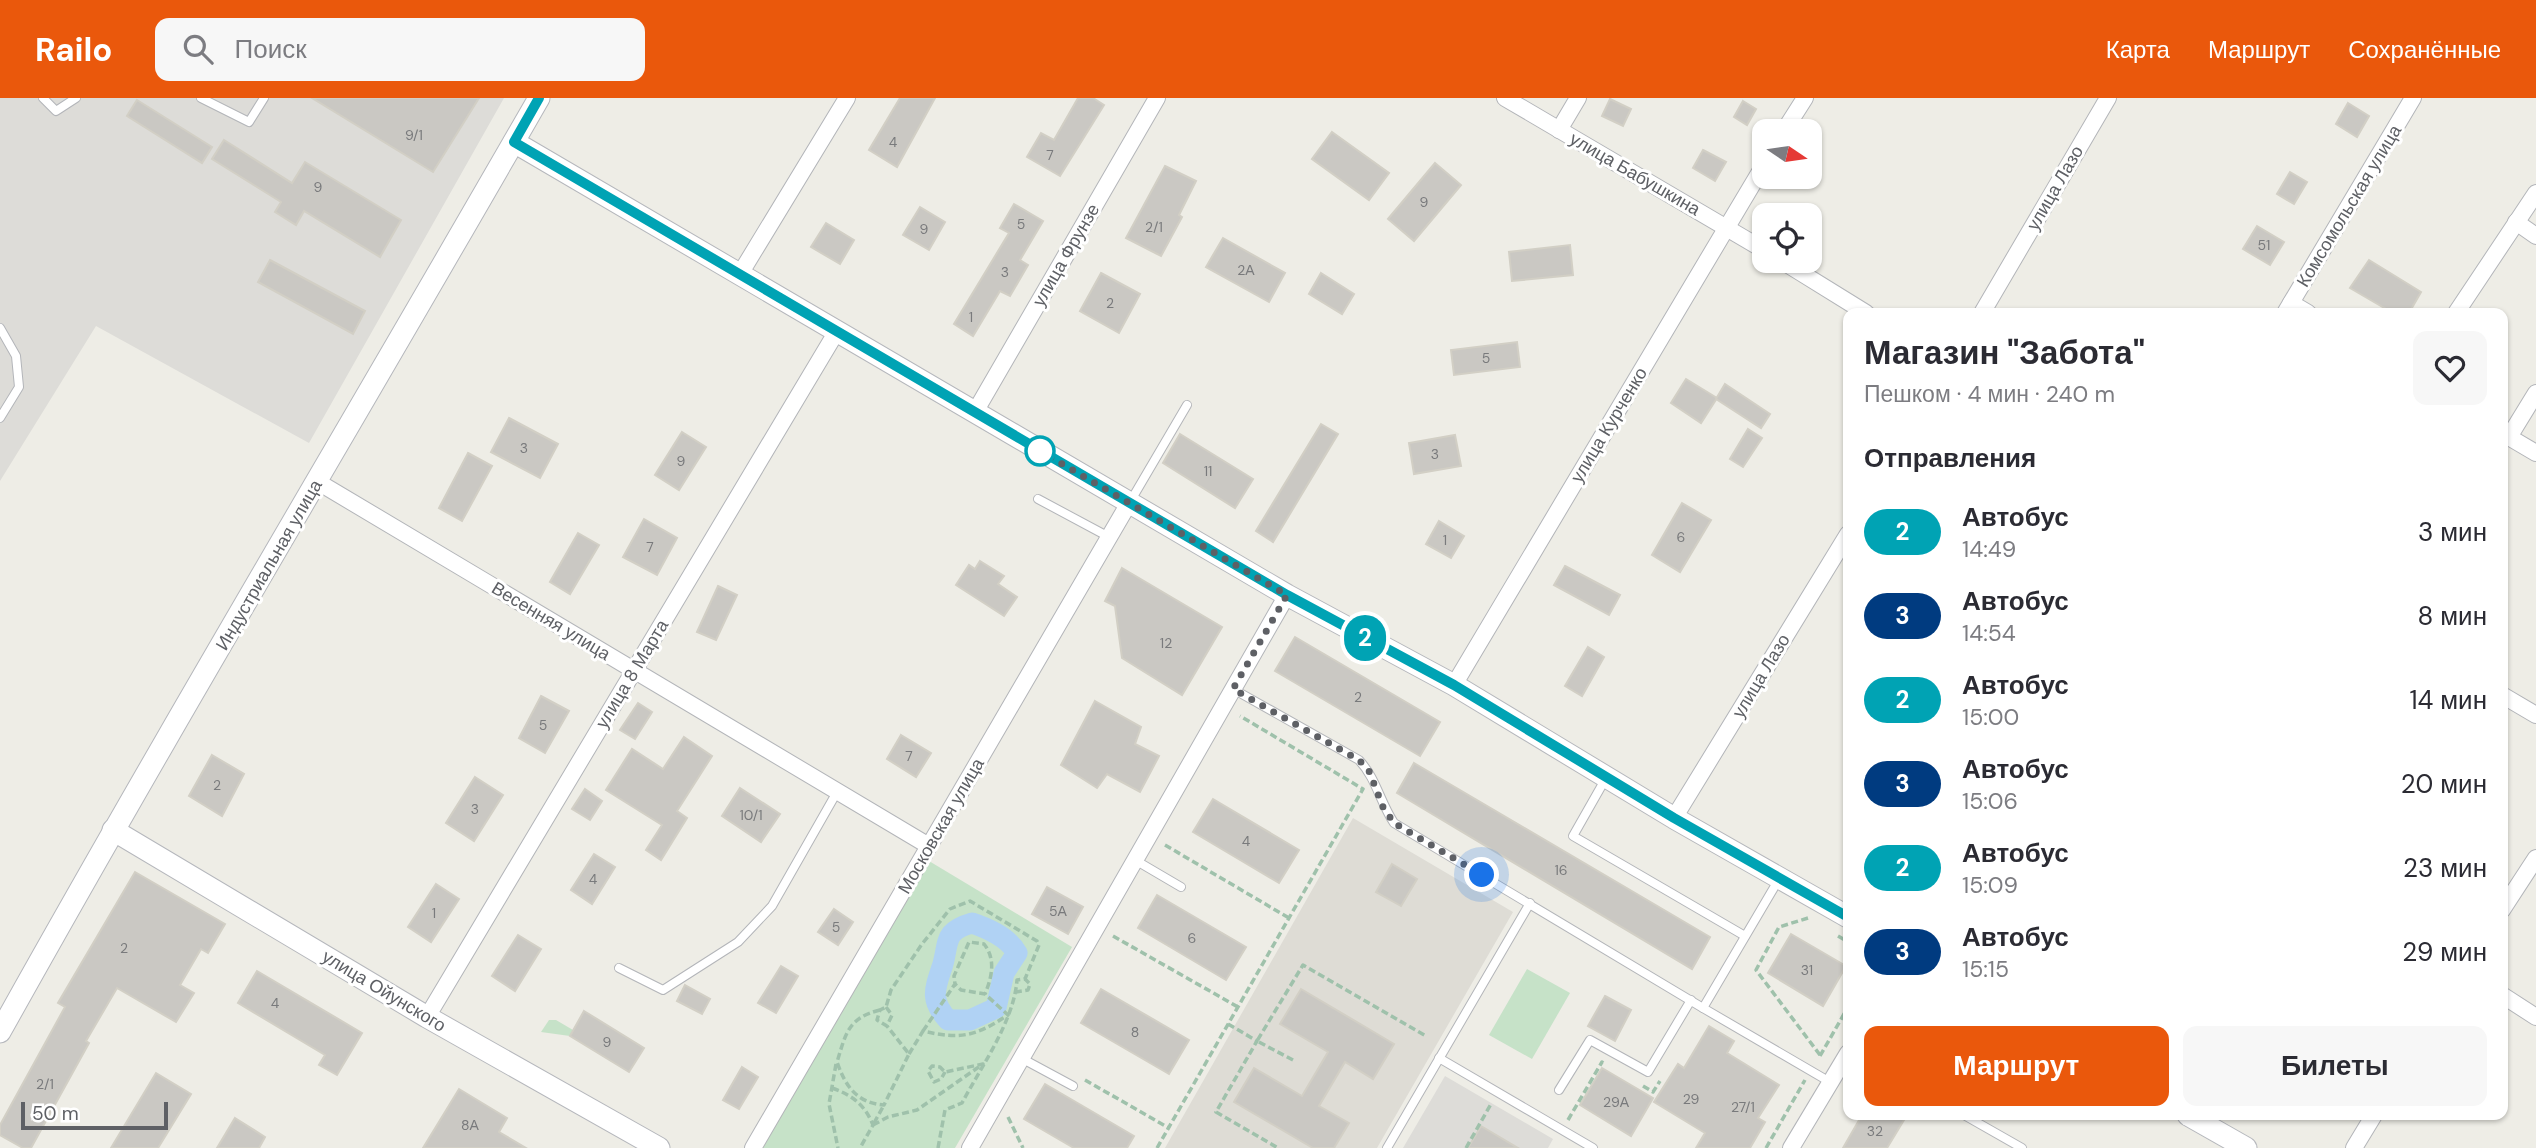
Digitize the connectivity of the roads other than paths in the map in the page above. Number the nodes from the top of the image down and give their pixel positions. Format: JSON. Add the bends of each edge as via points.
{"nodes":[{"id":1,"x":43,"y":98,"type":"edge"},
{"id":2,"x":76,"y":98,"type":"edge"},
{"id":3,"x":201,"y":98,"type":"edge"},
{"id":4,"x":264,"y":98,"type":"edge"},
{"id":5,"x":539,"y":98,"type":"edge"},
{"id":6,"x":847,"y":98,"type":"edge"},
{"id":7,"x":1157,"y":98,"type":"edge"},
{"id":8,"x":1505,"y":98,"type":"edge"},
{"id":9,"x":1578,"y":98,"type":"edge"},
{"id":10,"x":1805,"y":98,"type":"edge"},
{"id":11,"x":2108,"y":98,"type":"edge"},
{"id":12,"x":2413,"y":98,"type":"edge"},
{"id":13,"x":1792,"y":119,"type":"edge"},
{"id":14,"x":1559,"y":130,"type":"junction"},
{"id":15,"x":514,"y":142,"type":"junction"},
{"id":16,"x":1752,"y":186,"type":"edge"},
{"id":17,"x":2536,"y":193,"type":"edge"},
{"id":18,"x":2516,"y":222,"type":"junction"},
{"id":19,"x":1728,"y":228,"type":"junction"},
{"id":20,"x":2536,"y":236,"type":"edge"},
{"id":21,"x":1752,"y":243,"type":"edge"},
{"id":22,"x":1801,"y":273,"type":"edge"},
{"id":23,"x":740,"y":274,"type":"junction"},
{"id":24,"x":1858,"y":308,"type":"edge"},
{"id":25,"x":1985,"y":308,"type":"edge"},
{"id":26,"x":2288,"y":308,"type":"edge"},
{"id":27,"x":2459,"y":308,"type":"edge"},
{"id":28,"x":0,"y":328,"type":"edge"},
{"id":29,"x":837,"y":331,"type":"junction"},
{"id":30,"x":2536,"y":393,"type":"edge"},
{"id":31,"x":1187,"y":405,"type":"dead end"},
{"id":32,"x":975,"y":412,"type":"junction"},
{"id":33,"x":0,"y":418,"type":"edge"},
{"id":34,"x":2508,"y":432,"type":"edge"},
{"id":35,"x":2508,"y":436,"type":"edge"},
{"id":36,"x":2536,"y":453,"type":"edge"},
{"id":37,"x":318,"y":482,"type":"junction"},
{"id":38,"x":1038,"y":499,"type":"dead end"},
{"id":39,"x":1129,"y":503,"type":"junction"},
{"id":40,"x":1109,"y":537,"type":"junction"},
{"id":41,"x":1843,"y":542,"type":"edge"},
{"id":42,"x":1287,"y":595,"type":"junction"},
{"id":43,"x":634,"y":671,"type":"junction"},
{"id":44,"x":1454,"y":685,"type":"junction"},
{"id":45,"x":1233,"y":689,"type":"junction"},
{"id":46,"x":2508,"y":699,"type":"edge"},
{"id":47,"x":2536,"y":715,"type":"edge"},
{"id":48,"x":1606,"y":777,"type":"junction"},
{"id":49,"x":837,"y":792,"type":"junction"},
{"id":50,"x":1674,"y":818,"type":"junction"},
{"id":51,"x":113,"y":830,"type":"junction"},
{"id":52,"x":929,"y":846,"type":"junction"},
{"id":53,"x":2536,"y":858,"type":"edge"},
{"id":54,"x":1135,"y":860,"type":"junction"},
{"id":55,"x":1780,"y":876,"type":"junction"},
{"id":56,"x":1181,"y":887,"type":"dead end"},
{"id":57,"x":2508,"y":901,"type":"edge"},
{"id":58,"x":1530,"y":903,"type":"junction"},
{"id":59,"x":1843,"y":914,"type":"edge"},
{"id":60,"x":1745,"y":936,"type":"junction"},
{"id":61,"x":619,"y":968,"type":"dead end"},
{"id":62,"x":2508,"y":999,"type":"edge"},
{"id":63,"x":1691,"y":1000,"type":"junction"},
{"id":64,"x":1703,"y":1008,"type":"junction"},
{"id":65,"x":427,"y":1017,"type":"junction"},
{"id":66,"x":2536,"y":1017,"type":"edge"},
{"id":67,"x":0,"y":1032,"type":"edge"},
{"id":68,"x":1021,"y":1058,"type":"junction"},
{"id":69,"x":1439,"y":1058,"type":"junction"},
{"id":70,"x":1843,"y":1061,"type":"edge"},
{"id":71,"x":1830,"y":1082,"type":"junction"},
{"id":72,"x":1073,"y":1086,"type":"dead end"},
{"id":73,"x":1559,"y":1090,"type":"dead end"},
{"id":74,"x":1973,"y":1120,"type":"edge"},
{"id":75,"x":2196,"y":1120,"type":"edge"},
{"id":76,"x":2371,"y":1120,"type":"edge"},
{"id":77,"x":635,"y":1142,"type":"edge"},
{"id":78,"x":2232,"y":1144,"type":"edge"},
{"id":79,"x":659,"y":1148,"type":"edge"},
{"id":80,"x":753,"y":1148,"type":"edge"},
{"id":81,"x":970,"y":1148,"type":"edge"},
{"id":82,"x":1387,"y":1148,"type":"edge"},
{"id":83,"x":1592,"y":1148,"type":"edge"},
{"id":84,"x":1791,"y":1148,"type":"edge"},
{"id":85,"x":2022,"y":1148,"type":"edge"},
{"id":86,"x":2354,"y":1148,"type":"edge"}],
"edges":[{"from":1,"to":2,"type":"lane","via":[[56,111]]},
{"from":3,"to":4,"type":"lane","via":[[249,122]]},
{"from":5,"to":15,"type":"main road","name":"Индустриальная улица"},
{"from":6,"to":23,"type":"street"},
{"from":7,"to":32,"type":"street","name":"улица Фрунзе"},
{"from":8,"to":14,"type":"street","name":"улица Бабушкина"},
{"from":9,"to":14,"type":"street"},
{"from":10,"to":13,"type":"street"},
{"from":11,"to":25,"type":"street","name":"улица Лазо"},
{"from":12,"to":26,"type":"street","name":"Комсомольская улица"},
{"from":14,"to":19,"type":"street","name":"улица Бабушкина"},
{"from":15,"to":23,"type":"main road"},
{"from":15,"to":37,"type":"main road","name":"Индустриальная улица"},
{"from":16,"to":19,"type":"street","name":"улица Курченко"},
{"from":17,"to":18,"type":"street"},
{"from":18,"to":20,"type":"street"},
{"from":18,"to":27,"type":"street"},
{"from":19,"to":21,"type":"street","name":"улица Бабушкина"},
{"from":19,"to":44,"type":"street","name":"улица Курченко"},
{"from":22,"to":24,"type":"street"},
{"from":23,"to":29,"type":"main road"},
{"from":28,"to":33,"type":"lane","via":[[16,356],[19,387]]},
{"from":29,"to":32,"type":"main road"},
{"from":29,"to":43,"type":"street","name":"улица 8 Марта"},
{"from":30,"to":34,"type":"street"},
{"from":31,"to":39,"type":"lane"},
{"from":32,"to":39,"type":"main road"},
{"from":35,"to":36,"type":"street"},
{"from":37,"to":43,"type":"street","name":"Весенняя улица"},
{"from":37,"to":51,"type":"main road","name":"Индустриальная улица"},
{"from":38,"to":40,"type":"lane"},
{"from":39,"to":40,"type":"street","name":"Московская улица"},
{"from":39,"to":42,"type":"main road"},
{"from":40,"to":52,"type":"street","name":"Московская улица"},
{"from":41,"to":50,"type":"street","name":"улица Лазо"},
{"from":42,"to":44,"type":"main road"},
{"from":42,"to":45,"type":"street"},
{"from":43,"to":49,"type":"street","name":"Весенняя улица"},
{"from":43,"to":65,"type":"street","name":"улица 8 Марта"},
{"from":44,"to":48,"type":"main road"},
{"from":45,"to":54,"type":"street"},
{"from":45,"to":58,"type":"lane","via":[[1359,760],[1394,823]]},
{"from":46,"to":47,"type":"street"},
{"from":48,"to":50,"type":"main road"},
{"from":48,"to":60,"type":"lane","via":[[1573,836]]},
{"from":49,"to":52,"type":"street","name":"Весенняя улица"},
{"from":49,"to":61,"type":"lane","via":[[772,906],[738,942],[663,990]]},
{"from":50,"to":55,"type":"main road"},
{"from":51,"to":65,"type":"main road","name":"улица Ойунского"},
{"from":51,"to":67,"type":"main road","name":"Индустриальная улица"},
{"from":52,"to":80,"type":"street","name":"Московская улица"},
{"from":53,"to":57,"type":"street"},
{"from":54,"to":56,"type":"lane"},
{"from":54,"to":68,"type":"street"},
{"from":55,"to":59,"type":"main road"},
{"from":55,"to":60,"type":"lane"},
{"from":58,"to":63,"type":"lane"},
{"from":58,"to":69,"type":"lane"},
{"from":60,"to":64,"type":"lane"},
{"from":62,"to":66,"type":"street"},
{"from":63,"to":64,"type":"lane"},
{"from":63,"to":73,"type":"lane","via":[[1648,1072],[1590,1040]]},
{"from":64,"to":71,"type":"lane"},
{"from":65,"to":77,"type":"main road","name":"улица Ойунского"},
{"from":68,"to":72,"type":"lane"},
{"from":68,"to":81,"type":"street"},
{"from":69,"to":82,"type":"lane"},
{"from":69,"to":83,"type":"lane"},
{"from":70,"to":71,"type":"street"},
{"from":71,"to":84,"type":"street"},
{"from":74,"to":85,"type":"lane"},
{"from":75,"to":78,"type":"main road"},
{"from":76,"to":86,"type":"street"},
{"from":77,"to":79,"type":"main road","name":"улица Ойунского"}]}
